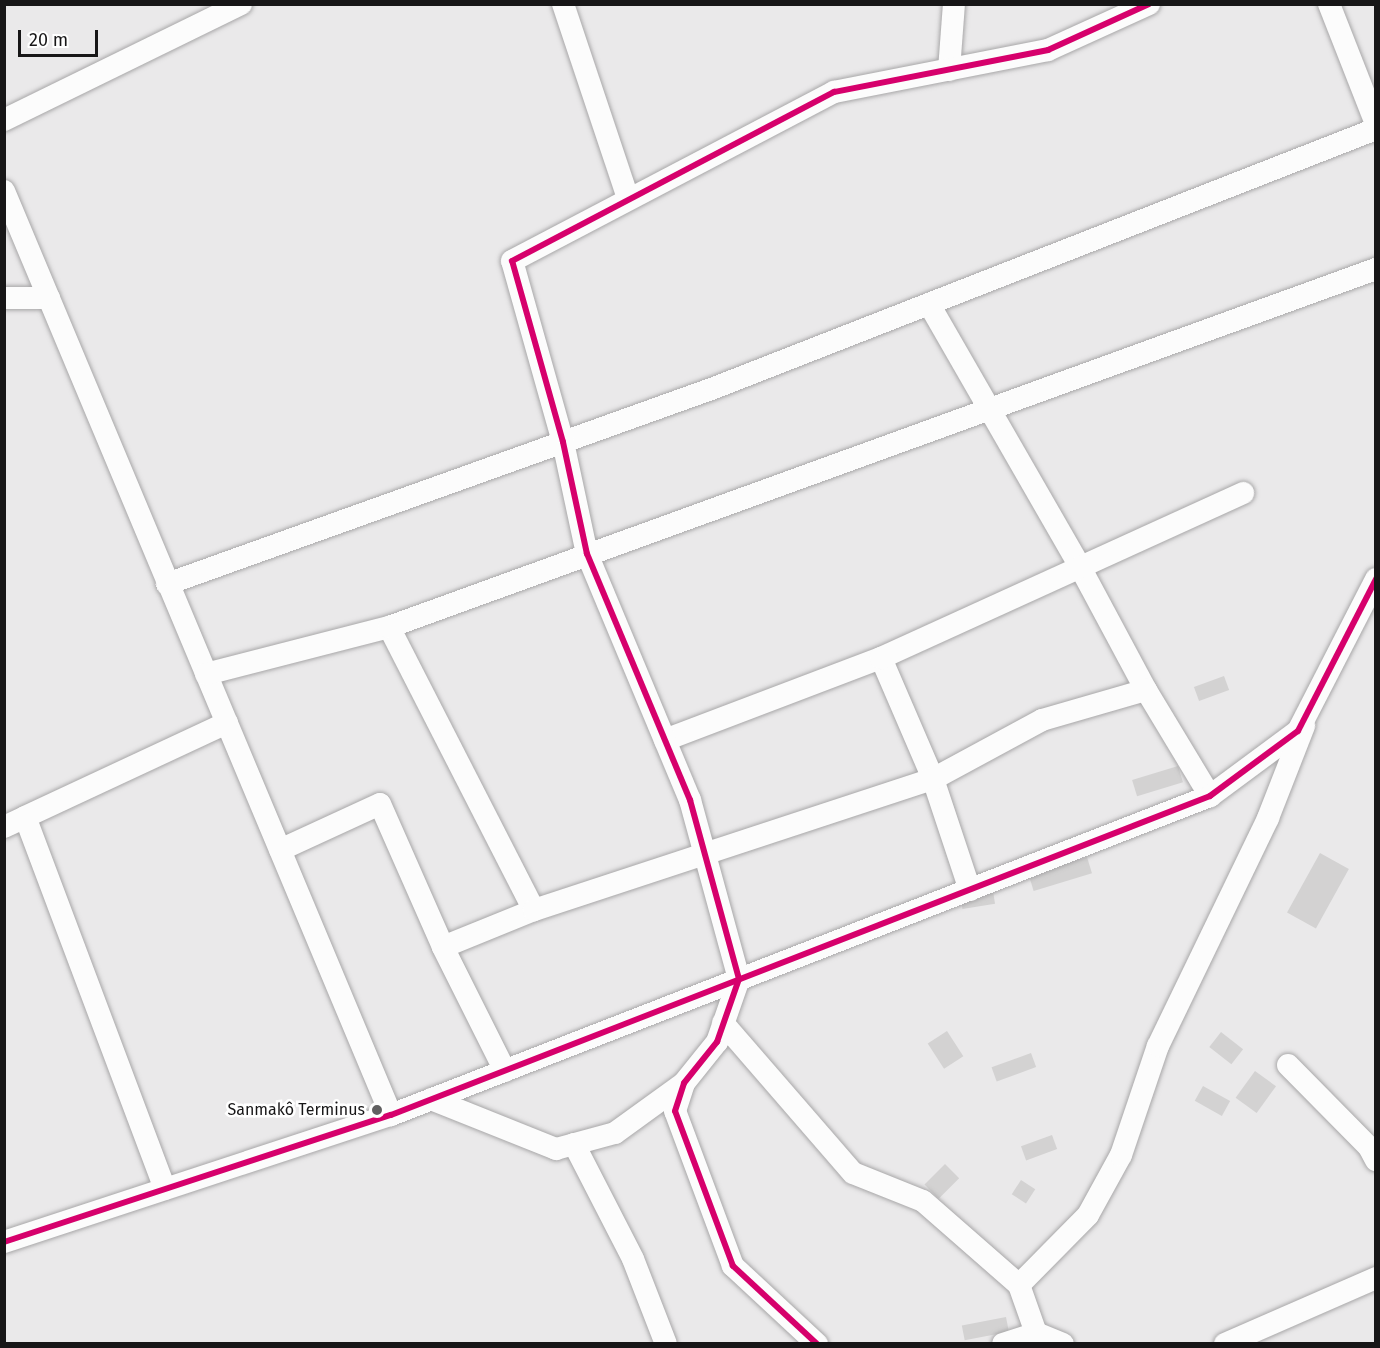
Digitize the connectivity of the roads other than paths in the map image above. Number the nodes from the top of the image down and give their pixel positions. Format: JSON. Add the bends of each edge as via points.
{"nodes":[{"id":1,"x":241,"y":4,"type":"edge"},
{"id":2,"x":563,"y":4,"type":"edge"},
{"id":3,"x":954,"y":4,"type":"edge"},
{"id":4,"x":1149,"y":4,"type":"edge"},
{"id":5,"x":1329,"y":4,"type":"edge"},
{"id":6,"x":949,"y":70,"type":"junction"},
{"id":7,"x":4,"y":120,"type":"edge"},
{"id":8,"x":1376,"y":124,"type":"edge"},
{"id":9,"x":1376,"y":129,"type":"edge"},
{"id":10,"x":4,"y":191,"type":"edge"},
{"id":11,"x":628,"y":198,"type":"junction"},
{"id":12,"x":1376,"y":269,"type":"edge"},
{"id":13,"x":4,"y":298,"type":"edge"},
{"id":14,"x":49,"y":298,"type":"junction"},
{"id":15,"x":929,"y":304,"type":"junction"},
{"id":16,"x":987,"y":410,"type":"junction"},
{"id":17,"x":563,"y":442,"type":"junction"},
{"id":18,"x":1243,"y":493,"type":"dead end"},
{"id":19,"x":587,"y":554,"type":"junction"},
{"id":20,"x":1080,"y":567,"type":"junction"},
{"id":21,"x":1376,"y":579,"type":"edge"},
{"id":22,"x":167,"y":584,"type":"junction"},
{"id":23,"x":389,"y":627,"type":"junction"},
{"id":24,"x":881,"y":658,"type":"junction"},
{"id":25,"x":206,"y":674,"type":"junction"},
{"id":26,"x":1146,"y":690,"type":"junction"},
{"id":27,"x":1313,"y":702,"type":"junction"},
{"id":28,"x":227,"y":723,"type":"junction"},
{"id":29,"x":664,"y":740,"type":"junction"},
{"id":30,"x":933,"y":779,"type":"junction"},
{"id":31,"x":1210,"y":796,"type":"junction"},
{"id":32,"x":25,"y":817,"type":"junction"},
{"id":33,"x":4,"y":827,"type":"edge"},
{"id":34,"x":280,"y":850,"type":"junction"},
{"id":35,"x":704,"y":853,"type":"junction"},
{"id":36,"x":970,"y":890,"type":"junction"},
{"id":37,"x":534,"y":910,"type":"junction"},
{"id":38,"x":443,"y":947,"type":"junction"},
{"id":39,"x":739,"y":979,"type":"junction"},
{"id":40,"x":723,"y":1023,"type":"junction"},
{"id":41,"x":1288,"y":1065,"type":"dead end"},
{"id":42,"x":505,"y":1071,"type":"junction"},
{"id":43,"x":684,"y":1083,"type":"junction"},
{"id":44,"x":431,"y":1099,"type":"junction"},
{"id":45,"x":391,"y":1115,"type":"junction"},
{"id":46,"x":574,"y":1144,"type":"junction"},
{"id":47,"x":1376,"y":1160,"type":"edge"},
{"id":48,"x":165,"y":1189,"type":"junction"},
{"id":49,"x":4,"y":1242,"type":"edge"},
{"id":50,"x":1376,"y":1278,"type":"edge"},
{"id":51,"x":1019,"y":1285,"type":"junction"},
{"id":52,"x":1036,"y":1333,"type":"junction"},
{"id":53,"x":666,"y":1344,"type":"edge"},
{"id":54,"x":817,"y":1344,"type":"edge"},
{"id":55,"x":1003,"y":1344,"type":"edge"},
{"id":56,"x":1063,"y":1344,"type":"edge"},
{"id":57,"x":1225,"y":1344,"type":"edge"}],
"edges":[{"from":1,"to":7,"type":"street"},
{"from":2,"to":11,"type":"street"},
{"from":3,"to":6,"type":"street"},
{"from":4,"to":6,"type":"street","via":[[1047,50]]},
{"from":5,"to":8,"type":"street"},
{"from":6,"to":11,"type":"street","via":[[834,92]]},
{"from":9,"to":15,"type":"street"},
{"from":10,"to":14,"type":"street"},
{"from":11,"to":17,"type":"street","via":[[512,261]]},
{"from":12,"to":16,"type":"street"},
{"from":13,"to":14,"type":"street"},
{"from":14,"to":22,"type":"street"},
{"from":15,"to":16,"type":"street"},
{"from":15,"to":17,"type":"street"},
{"from":16,"to":19,"type":"street"},
{"from":16,"to":20,"type":"street"},
{"from":17,"to":19,"type":"street"},
{"from":17,"to":22,"type":"street"},
{"from":18,"to":20,"type":"street"},
{"from":19,"to":23,"type":"street"},
{"from":19,"to":29,"type":"street"},
{"from":20,"to":24,"type":"street"},
{"from":20,"to":26,"type":"street"},
{"from":21,"to":27,"type":"street"},
{"from":22,"to":25,"type":"street"},
{"from":23,"to":25,"type":"street"},
{"from":23,"to":37,"type":"street"},
{"from":24,"to":29,"type":"street"},
{"from":24,"to":30,"type":"street"},
{"from":25,"to":28,"type":"street"},
{"from":26,"to":30,"type":"street","via":[[1042,720]]},
{"from":26,"to":31,"type":"street"},
{"from":27,"to":31,"type":"street","via":[[1298,731]]},
{"from":27,"to":51,"type":"street","via":[[1268,818],[1158,1046],[1121,1155],[1088,1215]]},
{"from":28,"to":32,"type":"street"},
{"from":28,"to":34,"type":"street"},
{"from":29,"to":35,"type":"street","via":[[690,800]]},
{"from":30,"to":35,"type":"street"},
{"from":30,"to":36,"type":"street"},
{"from":31,"to":36,"type":"street"},
{"from":32,"to":33,"type":"street"},
{"from":32,"to":48,"type":"street"},
{"from":34,"to":38,"type":"street","via":[[380,804]]},
{"from":34,"to":45,"type":"street"},
{"from":35,"to":37,"type":"street"},
{"from":35,"to":39,"type":"street"},
{"from":36,"to":39,"type":"street"},
{"from":37,"to":38,"type":"street"},
{"from":38,"to":42,"type":"street"},
{"from":39,"to":40,"type":"street"},
{"from":39,"to":42,"type":"street"},
{"from":40,"to":43,"type":"street","via":[[717,1042]]},
{"from":40,"to":51,"type":"street","via":[[853,1173],[923,1201]]},
{"from":41,"to":47,"type":"street","via":[[1369,1147]]},
{"from":42,"to":44,"type":"street"},
{"from":43,"to":46,"type":"street","via":[[615,1133]]},
{"from":43,"to":54,"type":"street","via":[[675,1111],[733,1266]]},
{"from":44,"to":45,"type":"street"},
{"from":44,"to":46,"type":"street","via":[[556,1149]]},
{"from":45,"to":48,"type":"street"},
{"from":46,"to":53,"type":"street","via":[[633,1259]]},
{"from":48,"to":49,"type":"street"},
{"from":50,"to":57,"type":"street"},
{"from":51,"to":52,"type":"street"},
{"from":52,"to":55,"type":"street"},
{"from":52,"to":56,"type":"street"}]}
